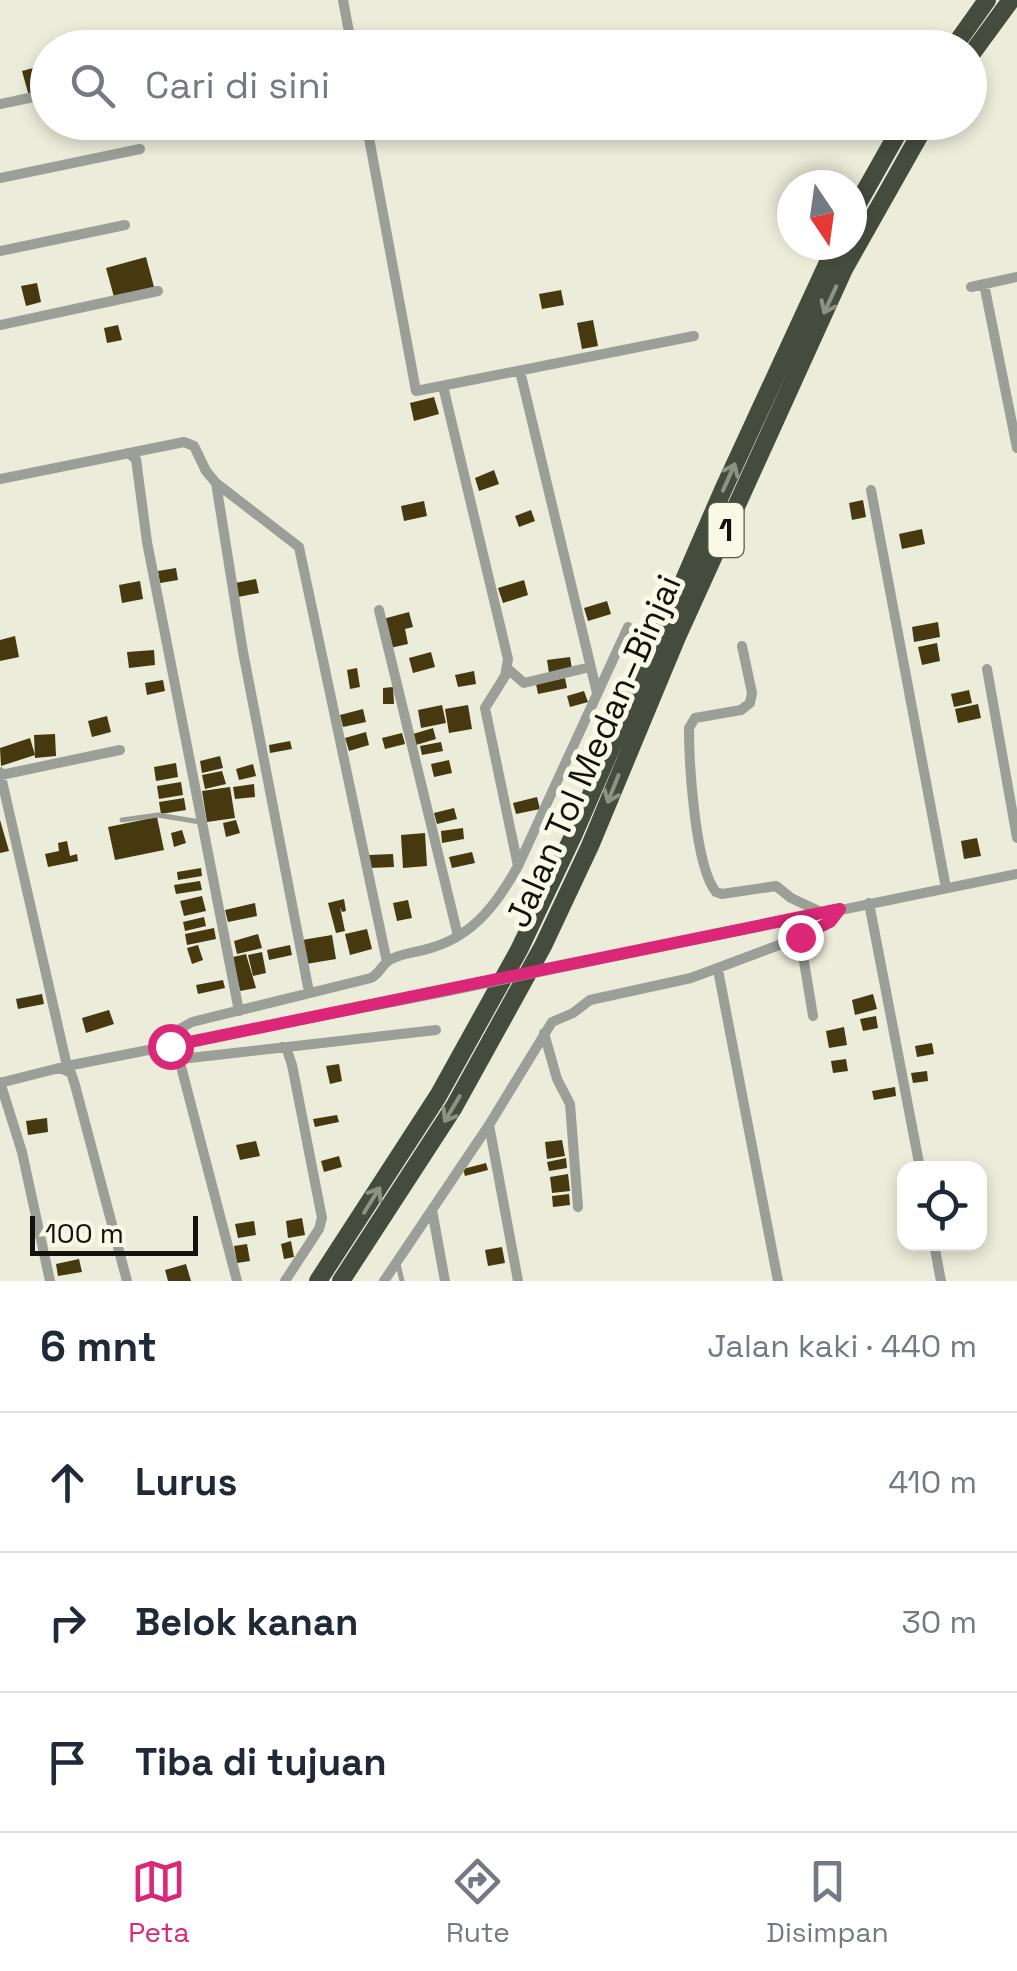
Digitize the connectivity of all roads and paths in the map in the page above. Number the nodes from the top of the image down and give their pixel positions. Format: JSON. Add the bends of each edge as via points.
{"nodes":[{"id":1,"x":343,"y":0,"type":"edge"},
{"id":2,"x":987,"y":0,"type":"edge"},
{"id":3,"x":1010,"y":0,"type":"edge"},
{"id":4,"x":349,"y":30,"type":"edge"},
{"id":5,"x":966,"y":30,"type":"edge"},
{"id":6,"x":987,"y":32,"type":"edge"},
{"id":7,"x":30,"y":98,"type":"edge"},
{"id":8,"x":0,"y":104,"type":"edge"},
{"id":9,"x":369,"y":140,"type":"edge"},
{"id":10,"x":894,"y":140,"type":"edge"},
{"id":11,"x":916,"y":140,"type":"edge"},
{"id":12,"x":140,"y":149,"type":"dead end"},
{"id":13,"x":0,"y":178,"type":"edge"},
{"id":14,"x":867,"y":187,"type":"edge"},
{"id":15,"x":125,"y":225,"type":"dead end"},
{"id":16,"x":0,"y":250,"type":"edge"},
{"id":17,"x":829,"y":260,"type":"edge"},
{"id":18,"x":1017,"y":277,"type":"edge"},
{"id":19,"x":984,"y":284,"type":"junction"},
{"id":20,"x":971,"y":286,"type":"dead end"},
{"id":21,"x":158,"y":291,"type":"dead end"},
{"id":22,"x":0,"y":325,"type":"edge"},
{"id":23,"x":694,"y":336,"type":"dead end"},
{"id":24,"x":520,"y":370,"type":"junction"},
{"id":25,"x":443,"y":386,"type":"junction"},
{"id":26,"x":1017,"y":448,"type":"edge"},
{"id":27,"x":127,"y":452,"type":"junction"},
{"id":28,"x":0,"y":479,"type":"edge"},
{"id":29,"x":216,"y":483,"type":"junction"},
{"id":30,"x":871,"y":490,"type":"dead end"},
{"id":31,"x":379,"y":610,"type":"dead end"},
{"id":32,"x":628,"y":626,"type":"dead end"},
{"id":33,"x":742,"y":646,"type":"dead end"},
{"id":34,"x":590,"y":666,"type":"junction"},
{"id":35,"x":508,"y":669,"type":"junction"},
{"id":36,"x":987,"y":669,"type":"dead end"},
{"id":37,"x":597,"y":693,"type":"junction"},
{"id":38,"x":120,"y":750,"type":"dead end"},
{"id":39,"x":0,"y":774,"type":"edge"},
{"id":40,"x":5,"y":816,"type":"edge"},
{"id":41,"x":122,"y":820,"type":"dead end"},
{"id":42,"x":200,"y":822,"type":"junction"},
{"id":43,"x":1017,"y":838,"type":"edge"},
{"id":44,"x":518,"y":866,"type":"junction"},
{"id":45,"x":1017,"y":874,"type":"edge"},
{"id":46,"x":946,"y":888,"type":"junction"},
{"id":47,"x":870,"y":903,"type":"junction"},
{"id":48,"x":840,"y":909,"type":"junction"},
{"id":49,"x":822,"y":913,"type":"junction"},
{"id":50,"x":458,"y":936,"type":"junction"},
{"id":51,"x":800,"y":937,"type":"junction"},
{"id":52,"x":386,"y":962,"type":"junction"},
{"id":53,"x":718,"y":970,"type":"junction"},
{"id":54,"x":310,"y":992,"type":"junction"},
{"id":55,"x":238,"y":1011,"type":"junction"},
{"id":56,"x":813,"y":1016,"type":"dead end"},
{"id":57,"x":436,"y":1030,"type":"dead end"},
{"id":58,"x":544,"y":1032,"type":"junction"},
{"id":59,"x":166,"y":1047,"type":"junction"},
{"id":60,"x":282,"y":1047,"type":"junction"},
{"id":61,"x":181,"y":1059,"type":"junction"},
{"id":62,"x":64,"y":1067,"type":"junction"},
{"id":63,"x":0,"y":1082,"type":"edge"},
{"id":64,"x":489,"y":1125,"type":"junction"},
{"id":65,"x":919,"y":1161,"type":"edge"},
{"id":66,"x":578,"y":1208,"type":"dead end"},
{"id":67,"x":432,"y":1210,"type":"junction"},
{"id":68,"x":936,"y":1251,"type":"edge"},
{"id":69,"x":398,"y":1261,"type":"junction"},
{"id":70,"x":50,"y":1281,"type":"edge"},
{"id":71,"x":127,"y":1281,"type":"edge"},
{"id":72,"x":238,"y":1281,"type":"edge"},
{"id":73,"x":285,"y":1281,"type":"edge"},
{"id":74,"x":318,"y":1281,"type":"edge"},
{"id":75,"x":341,"y":1281,"type":"edge"},
{"id":76,"x":384,"y":1281,"type":"edge"},
{"id":77,"x":402,"y":1281,"type":"edge"},
{"id":78,"x":445,"y":1281,"type":"edge"},
{"id":79,"x":518,"y":1281,"type":"edge"},
{"id":80,"x":778,"y":1281,"type":"edge"},
{"id":81,"x":942,"y":1281,"type":"edge"}],
"edges":[{"from":1,"to":4,"type":"street"},
{"from":2,"to":5,"type":"highway"},
{"from":3,"to":6,"type":"highway"},
{"from":7,"to":8,"type":"street"},
{"from":9,"to":25,"type":"street","via":[[416,391]]},
{"from":10,"to":14,"type":"highway"},
{"from":11,"to":75,"type":"highway","name":"Jalan Tol Medan–Binjai","number":"1","one_way":true,"via":[[836,288],[543,946],[454,1107]]},
{"from":12,"to":13,"type":"street"},
{"from":15,"to":16,"type":"street"},
{"from":74,"to":17,"type":"highway","name":"Jalan Tol Medan–Binjai","number":"1","one_way":true,"via":[[438,1096],[519,950]]},
{"from":18,"to":19,"type":"street"},
{"from":19,"to":20,"type":"street"},
{"from":19,"to":26,"type":"street"},
{"from":21,"to":22,"type":"street"},
{"from":23,"to":24,"type":"street"},
{"from":24,"to":25,"type":"street"},
{"from":24,"to":34,"type":"street"},
{"from":25,"to":35,"type":"street"},
{"from":27,"to":28,"type":"street"},
{"from":27,"to":29,"type":"street","via":[[190,444]]},
{"from":27,"to":42,"type":"street","via":[[136,459]]},
{"from":29,"to":52,"type":"street","via":[[299,546]]},
{"from":29,"to":54,"type":"street","via":[[242,652]]},
{"from":30,"to":46,"type":"street"},
{"from":31,"to":50,"type":"street"},
{"from":32,"to":37,"type":"street"},
{"from":33,"to":49,"type":"street","via":[[750,703],[694,718],[689,728],[705,868],[716,892],[776,886]]},
{"from":34,"to":35,"type":"street","via":[[524,682]]},
{"from":34,"to":37,"type":"street"},
{"from":35,"to":44,"type":"street","via":[[485,705]]},
{"from":36,"to":43,"type":"street"},
{"from":37,"to":44,"type":"street"},
{"from":38,"to":39,"type":"street"},
{"from":39,"to":40,"type":"street"},
{"from":40,"to":62,"type":"street"},
{"from":41,"to":42,"type":"lane","via":[[158,814]]},
{"from":42,"to":55,"type":"street"},
{"from":44,"to":50,"type":"street","via":[[490,910]]},
{"from":45,"to":46,"type":"street"},
{"from":46,"to":47,"type":"street"},
{"from":47,"to":48,"type":"street"},
{"from":47,"to":65,"type":"street"},
{"from":48,"to":49,"type":"street"},
{"from":48,"to":51,"type":"street"},
{"from":49,"to":59,"type":"street","bridge":true},
{"from":50,"to":52,"type":"street"},
{"from":51,"to":53,"type":"street"},
{"from":51,"to":56,"type":"street"},
{"from":52,"to":54,"type":"street","via":[[375,976]]},
{"from":53,"to":58,"type":"street","via":[[590,1000]]},
{"from":53,"to":80,"type":"street"},
{"from":54,"to":55,"type":"street"},
{"from":55,"to":59,"type":"street","via":[[192,1022]]},
{"from":57,"to":60,"type":"street"},
{"from":58,"to":64,"type":"street"},
{"from":58,"to":66,"type":"street","via":[[570,1104]]},
{"from":59,"to":61,"type":"street"},
{"from":59,"to":62,"type":"street"},
{"from":60,"to":61,"type":"street"},
{"from":60,"to":73,"type":"street","via":[[292,1065],[322,1218]]},
{"from":61,"to":72,"type":"street"},
{"from":62,"to":63,"type":"street"},
{"from":62,"to":71,"type":"street","via":[[75,1085]]},
{"from":63,"to":70,"type":"street"},
{"from":64,"to":67,"type":"street"},
{"from":64,"to":79,"type":"street"},
{"from":67,"to":69,"type":"street"},
{"from":67,"to":78,"type":"street"},
{"from":68,"to":81,"type":"street"},
{"from":69,"to":76,"type":"street"},
{"from":69,"to":77,"type":"lane"}]}
